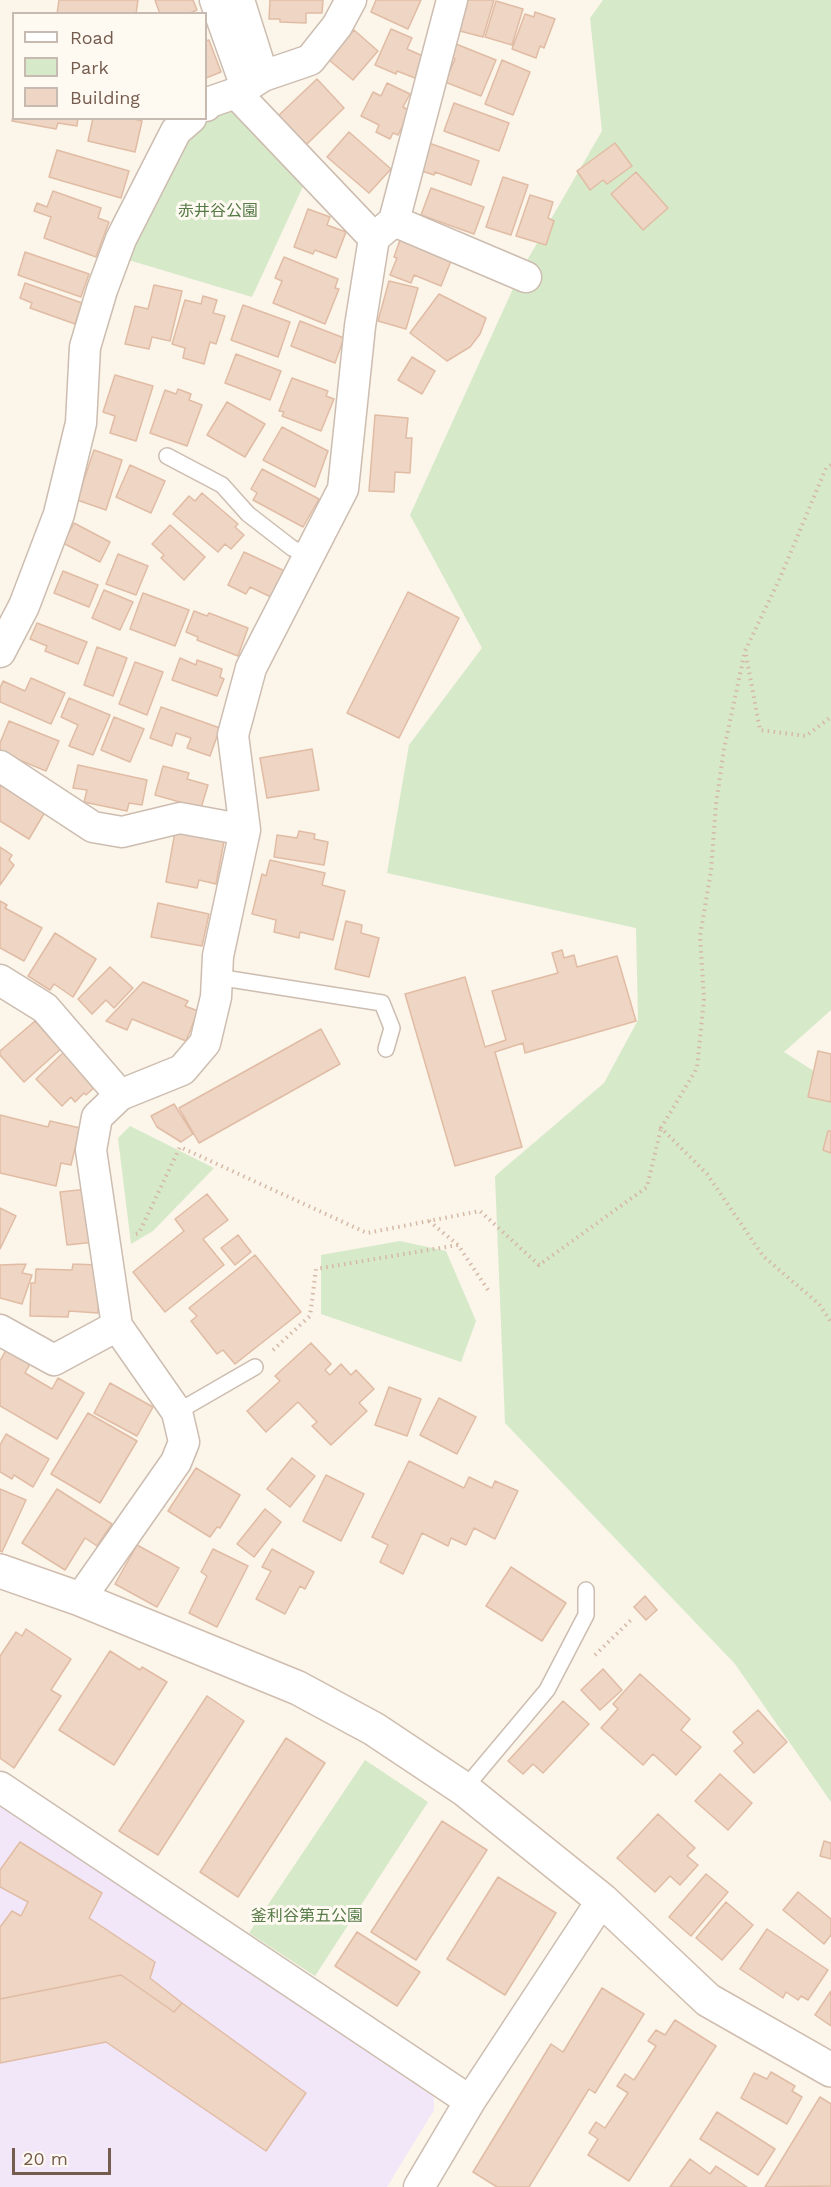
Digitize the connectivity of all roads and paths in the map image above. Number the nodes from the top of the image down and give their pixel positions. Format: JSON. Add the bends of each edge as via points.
{"nodes":[{"id":1,"x":215,"y":0,"type":"edge"},
{"id":2,"x":239,"y":0,"type":"edge"},
{"id":3,"x":351,"y":0,"type":"edge"},
{"id":4,"x":452,"y":0,"type":"edge"},
{"id":5,"x":249,"y":85,"type":"junction"},
{"id":6,"x":207,"y":105,"type":"edge"},
{"id":7,"x":189,"y":120,"type":"edge"},
{"id":8,"x":384,"y":229,"type":"junction"},
{"id":9,"x":526,"y":277,"type":"dead end"},
{"id":10,"x":167,"y":456,"type":"dead end"},
{"id":11,"x":829,"y":467,"type":"edge"},
{"id":12,"x":309,"y":556,"type":"junction"},
{"id":13,"x":745,"y":651,"type":"junction"},
{"id":14,"x":0,"y":652,"type":"edge"},
{"id":15,"x":831,"y":717,"type":"edge"},
{"id":16,"x":0,"y":766,"type":"edge"},
{"id":17,"x":245,"y":830,"type":"junction"},
{"id":18,"x":217,"y":977,"type":"junction"},
{"id":19,"x":0,"y":980,"type":"edge"},
{"id":20,"x":386,"y":1049,"type":"dead end"},
{"id":21,"x":120,"y":1095,"type":"junction"},
{"id":22,"x":661,"y":1128,"type":"junction"},
{"id":23,"x":429,"y":1221,"type":"junction"},
{"id":24,"x":458,"y":1245,"type":"junction"},
{"id":25,"x":106,"y":1250,"type":"junction"},
{"id":26,"x":488,"y":1290,"type":"dead end"},
{"id":27,"x":831,"y":1322,"type":"edge"},
{"id":28,"x":117,"y":1326,"type":"junction"},
{"id":29,"x":0,"y":1330,"type":"edge"},
{"id":30,"x":255,"y":1367,"type":"joint"},
{"id":31,"x":177,"y":1412,"type":"junction"},
{"id":32,"x":0,"y":1571,"type":"edge"},
{"id":33,"x":586,"y":1590,"type":"dead end"},
{"id":34,"x":80,"y":1599,"type":"junction"},
{"id":35,"x":0,"y":1787,"type":"edge"},
{"id":36,"x":464,"y":1789,"type":"junction"},
{"id":37,"x":602,"y":1900,"type":"junction"},
{"id":38,"x":831,"y":2070,"type":"edge"},
{"id":39,"x":470,"y":2101,"type":"junction"},
{"id":40,"x":419,"y":2187,"type":"edge"}],
"edges":[{"from":1,"to":5,"type":"street"},
{"from":2,"to":5,"type":"street"},
{"from":3,"to":5,"type":"street","via":[[337,26],[310,60]]},
{"from":4,"to":8,"type":"street"},
{"from":5,"to":6,"type":"street"},
{"from":5,"to":8,"type":"street"},
{"from":7,"to":14,"type":"street","via":[[176,131],[121,239],[102,290],[85,347],[81,423],[59,514],[24,606]]},
{"from":8,"to":9,"type":"street"},
{"from":8,"to":12,"type":"street","via":[[360,326],[343,489]]},
{"from":10,"to":12,"type":"lane","via":[[222,486],[248,514],[292,548]]},
{"from":11,"to":13,"type":"path"},
{"from":12,"to":17,"type":"street","via":[[251,668],[233,735]]},
{"from":13,"to":15,"type":"path","via":[[760,730],[806,736]]},
{"from":13,"to":22,"type":"path","via":[[721,771],[700,936],[704,999],[698,1068]]},
{"from":16,"to":17,"type":"street","via":[[93,827],[122,832],[180,818]]},
{"from":17,"to":18,"type":"street"},
{"from":18,"to":20,"type":"lane","via":[[382,1003],[392,1028]]},
{"from":18,"to":21,"type":"street","via":[[205,1043],[182,1070]]},
{"from":19,"to":21,"type":"street","via":[[45,1008]]},
{"from":21,"to":25,"type":"street","via":[[97,1117],[91,1150]]},
{"from":22,"to":23,"type":"path","via":[[647,1187],[539,1265],[480,1211]]},
{"from":22,"to":27,"type":"path","via":[[707,1174],[763,1256],[819,1304]]},
{"from":23,"to":24,"type":"path"},
{"from":23,"to":25,"type":"path","via":[[367,1233],[180,1147],[139,1233]]},
{"from":24,"to":26,"type":"path"},
{"from":24,"to":30,"type":"path","via":[[316,1269],[310,1316]]},
{"from":25,"to":28,"type":"street"},
{"from":28,"to":29,"type":"street","via":[[54,1360]]},
{"from":28,"to":31,"type":"street"},
{"from":30,"to":31,"type":"lane"},
{"from":31,"to":34,"type":"street","via":[[184,1442],[176,1462]]},
{"from":32,"to":34,"type":"street"},
{"from":33,"to":36,"type":"lane","via":[[586,1615],[547,1690]]},
{"from":34,"to":36,"type":"street","via":[[298,1688],[374,1729]]},
{"from":35,"to":39,"type":"street"},
{"from":36,"to":37,"type":"street"},
{"from":37,"to":38,"type":"street","via":[[708,2000]]},
{"from":37,"to":39,"type":"street"},
{"from":39,"to":40,"type":"street"}]}
